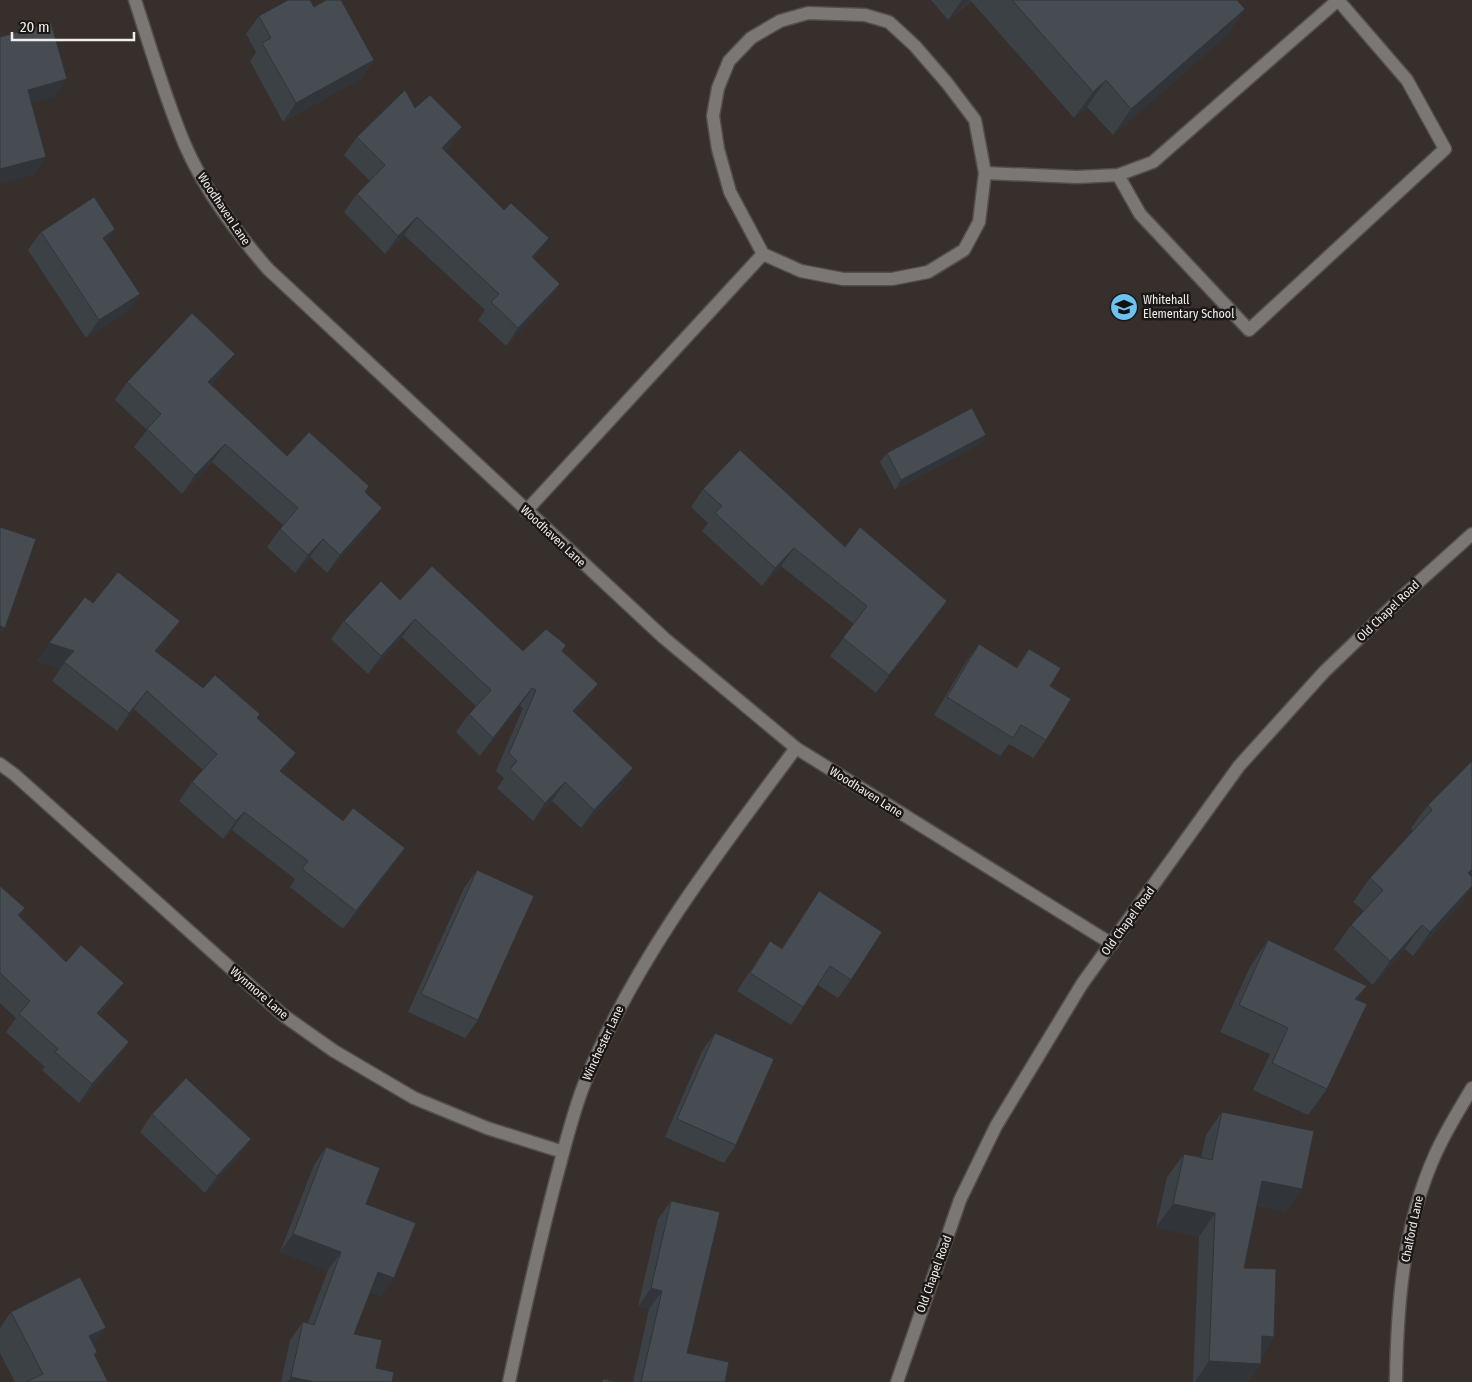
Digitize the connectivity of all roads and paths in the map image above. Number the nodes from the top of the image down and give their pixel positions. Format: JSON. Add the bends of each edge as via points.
{"nodes":[{"id":1,"x":135,"y":0,"type":"edge"},
{"id":2,"x":986,"y":173,"type":"junction"},
{"id":3,"x":1118,"y":175,"type":"junction"},
{"id":4,"x":763,"y":254,"type":"junction"},
{"id":5,"x":526,"y":511,"type":"junction"},
{"id":6,"x":1472,"y":534,"type":"edge"},
{"id":7,"x":796,"y":748,"type":"junction"},
{"id":8,"x":0,"y":764,"type":"edge"},
{"id":9,"x":1112,"y":944,"type":"junction"},
{"id":10,"x":1472,"y":1088,"type":"edge"},
{"id":11,"x":563,"y":1152,"type":"junction"},
{"id":12,"x":509,"y":1382,"type":"edge"},
{"id":13,"x":897,"y":1382,"type":"edge"},
{"id":14,"x":1396,"y":1382,"type":"edge"}],
"edges":[{"from":1,"to":5,"type":"street","name":"Woodhaven Lane","via":[[186,146],[220,208],[241,237],[268,269]]},
{"from":2,"to":3,"type":"street","via":[[1077,177]]},
{"from":2,"to":4,"type":"street","via":[[979,222],[964,250],[928,272],[892,279],[843,279],[801,271]]},
{"from":2,"to":4,"type":"street","via":[[975,120],[941,75],[889,22],[865,14],[839,13],[808,13],[780,21],[751,38],[729,61],[718,88],[713,116],[730,192]]},
{"from":3,"to":3,"type":"street","via":[[1153,162],[1338,0],[1407,80],[1445,149],[1249,330],[1140,214]]},
{"from":4,"to":5,"type":"street"},
{"from":5,"to":7,"type":"street","name":"Woodhaven Lane","via":[[664,638]]},
{"from":6,"to":9,"type":"street","name":"Old Chapel Road","via":[[1324,672],[1239,766]]},
{"from":7,"to":9,"type":"street","name":"Woodhaven Lane"},
{"from":7,"to":11,"type":"street","name":"Winchester Lane","via":[[711,862],[634,979],[584,1084]]},
{"from":8,"to":11,"type":"street","name":"Wynmore Lane","via":[[283,1015],[334,1051],[414,1098],[487,1128]]},
{"from":9,"to":13,"type":"street","name":"Old Chapel Road","via":[[1078,991],[996,1126],[960,1200]]},
{"from":10,"to":14,"type":"street","name":"Chalford Lane","via":[[1435,1154],[1411,1224],[1402,1281]]},
{"from":11,"to":12,"type":"street","name":"Winchester Lane"}]}
